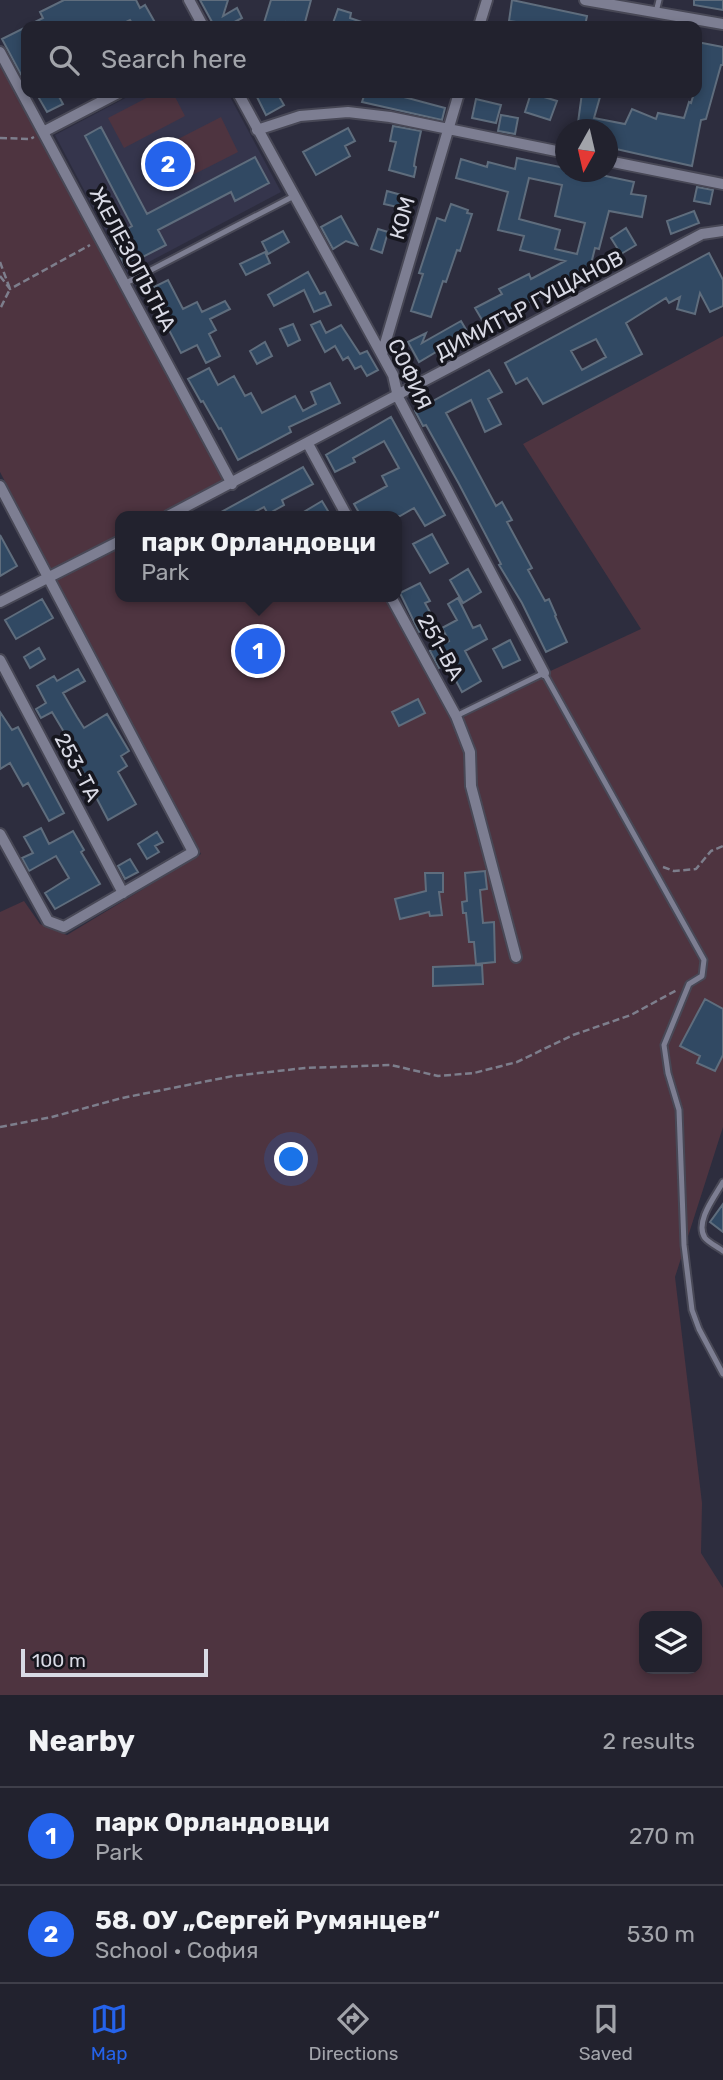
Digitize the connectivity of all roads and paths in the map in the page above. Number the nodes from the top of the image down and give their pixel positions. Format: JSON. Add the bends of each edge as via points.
{"nodes":[{"id":1,"x":189,"y":0,"type":"edge"},
{"id":2,"x":487,"y":0,"type":"edge"},
{"id":3,"x":585,"y":0,"type":"edge"},
{"id":4,"x":659,"y":0,"type":"edge"},
{"id":5,"x":656,"y":12,"type":"junction"},
{"id":6,"x":200,"y":21,"type":"edge"},
{"id":7,"x":481,"y":21,"type":"edge"},
{"id":8,"x":723,"y":24,"type":"edge"},
{"id":9,"x":0,"y":52,"type":"edge"},
{"id":10,"x":21,"y":91,"type":"edge"},
{"id":11,"x":25,"y":98,"type":"edge"},
{"id":12,"x":108,"y":98,"type":"edge"},
{"id":13,"x":241,"y":98,"type":"edge"},
{"id":14,"x":458,"y":98,"type":"edge"},
{"id":15,"x":257,"y":130,"type":"junction"},
{"id":16,"x":448,"y":130,"type":"junction"},
{"id":17,"x":43,"y":132,"type":"junction"},
{"id":18,"x":0,"y":138,"type":"edge"},
{"id":19,"x":555,"y":151,"type":"edge"},
{"id":20,"x":618,"y":163,"type":"edge"},
{"id":21,"x":723,"y":184,"type":"edge"},
{"id":22,"x":294,"y":196,"type":"junction"},
{"id":23,"x":723,"y":231,"type":"edge"},
{"id":24,"x":100,"y":239,"type":"junction"},
{"id":25,"x":0,"y":262,"type":"edge"},
{"id":26,"x":0,"y":276,"type":"edge"},
{"id":27,"x":124,"y":284,"type":"junction"},
{"id":28,"x":10,"y":289,"type":"junction"},
{"id":29,"x":0,"y":309,"type":"edge"},
{"id":30,"x":382,"y":355,"type":"junction"},
{"id":31,"x":398,"y":397,"type":"junction"},
{"id":32,"x":308,"y":444,"type":"junction"},
{"id":33,"x":232,"y":484,"type":"junction"},
{"id":34,"x":0,"y":486,"type":"edge"},
{"id":35,"x":178,"y":511,"type":"edge"},
{"id":36,"x":344,"y":511,"type":"edge"},
{"id":37,"x":115,"y":543,"type":"edge"},
{"id":38,"x":48,"y":576,"type":"junction"},
{"id":39,"x":0,"y":602,"type":"edge"},
{"id":40,"x":394,"y":602,"type":"edge"},
{"id":41,"x":0,"y":660,"type":"edge"},
{"id":42,"x":544,"y":673,"type":"junction"},
{"id":43,"x":456,"y":716,"type":"junction"},
{"id":44,"x":0,"y":834,"type":"edge"},
{"id":45,"x":723,"y":846,"type":"edge"},
{"id":46,"x":653,"y":864,"type":"junction"},
{"id":47,"x":123,"y":893,"type":"junction"},
{"id":48,"x":516,"y":957,"type":"dead end"},
{"id":49,"x":689,"y":984,"type":"junction"},
{"id":50,"x":0,"y":1127,"type":"edge"},
{"id":51,"x":723,"y":1182,"type":"edge"},
{"id":52,"x":723,"y":1251,"type":"edge"},
{"id":53,"x":723,"y":1374,"type":"edge"}],
"edges":[{"from":1,"to":6,"type":"street"},
{"from":2,"to":7,"type":"street"},
{"from":3,"to":5,"type":"street"},
{"from":4,"to":5,"type":"lane"},
{"from":5,"to":8,"type":"street"},
{"from":9,"to":10,"type":"street","name":"ЖЕЛЕЗОПЪТНА"},
{"from":11,"to":17,"type":"street","name":"ЖЕЛЕЗОПЪТНА"},
{"from":12,"to":17,"type":"street"},
{"from":13,"to":15,"type":"street","name":"СОФИЯ"},
{"from":14,"to":16,"type":"street","name":"КОМ"},
{"from":15,"to":16,"type":"street","via":[[300,116],[348,112]]},
{"from":15,"to":22,"type":"street","name":"СОФИЯ"},
{"from":16,"to":19,"type":"street"},
{"from":16,"to":30,"type":"street","name":"КОМ"},
{"from":17,"to":18,"type":"path","via":[[30,139]]},
{"from":17,"to":24,"type":"street","name":"ЖЕЛЕЗОПЪТНА"},
{"from":20,"to":21,"type":"street"},
{"from":22,"to":27,"type":"lane"},
{"from":22,"to":30,"type":"street","name":"СОФИЯ"},
{"from":23,"to":31,"type":"street","name":"ДИМИТЪР ГУЩАНОВ","via":[[702,234]]},
{"from":24,"to":27,"type":"street","name":"ЖЕЛЕЗОПЪТНА"},
{"from":24,"to":28,"type":"path"},
{"from":25,"to":28,"type":"path"},
{"from":26,"to":28,"type":"path"},
{"from":27,"to":33,"type":"street","name":"ЖЕЛЕЗОПЪТНА"},
{"from":28,"to":29,"type":"path"},
{"from":30,"to":31,"type":"street","name":"СОФИЯ"},
{"from":31,"to":32,"type":"street","name":"ДИМИТЪР ГУЩАНОВ"},
{"from":31,"to":42,"type":"street","name":"СОФИЯ"},
{"from":32,"to":33,"type":"street","name":"ДИМИТЪР ГУЩАНОВ"},
{"from":32,"to":36,"type":"street"},
{"from":33,"to":35,"type":"street","name":"ДИМИТЪР ГУЩАНОВ"},
{"from":34,"to":38,"type":"street"},
{"from":37,"to":38,"type":"street"},
{"from":38,"to":39,"type":"street"},
{"from":38,"to":47,"type":"street","via":[[193,852]]},
{"from":40,"to":43,"type":"street","name":"251-ВА"},
{"from":41,"to":47,"type":"street","name":"253-ТА"},
{"from":42,"to":43,"type":"lane"},
{"from":42,"to":46,"type":"lane"},
{"from":43,"to":48,"type":"street","name":"251-ВА","via":[[470,752],[471,786]]},
{"from":44,"to":47,"type":"street","via":[[48,920],[64,927]]},
{"from":45,"to":46,"type":"path","via":[[711,851],[696,869],[674,871]]},
{"from":46,"to":49,"type":"lane","via":[[704,960],[702,976]]},
{"from":49,"to":50,"type":"path","via":[[631,1015],[573,1035],[517,1062],[474,1073],[438,1076],[391,1065],[233,1076]]},
{"from":49,"to":53,"type":"lane","via":[[664,1045],[679,1110],[684,1245],[692,1310]]},
{"from":51,"to":52,"type":"lane","via":[[702,1230],[705,1238]]}]}
